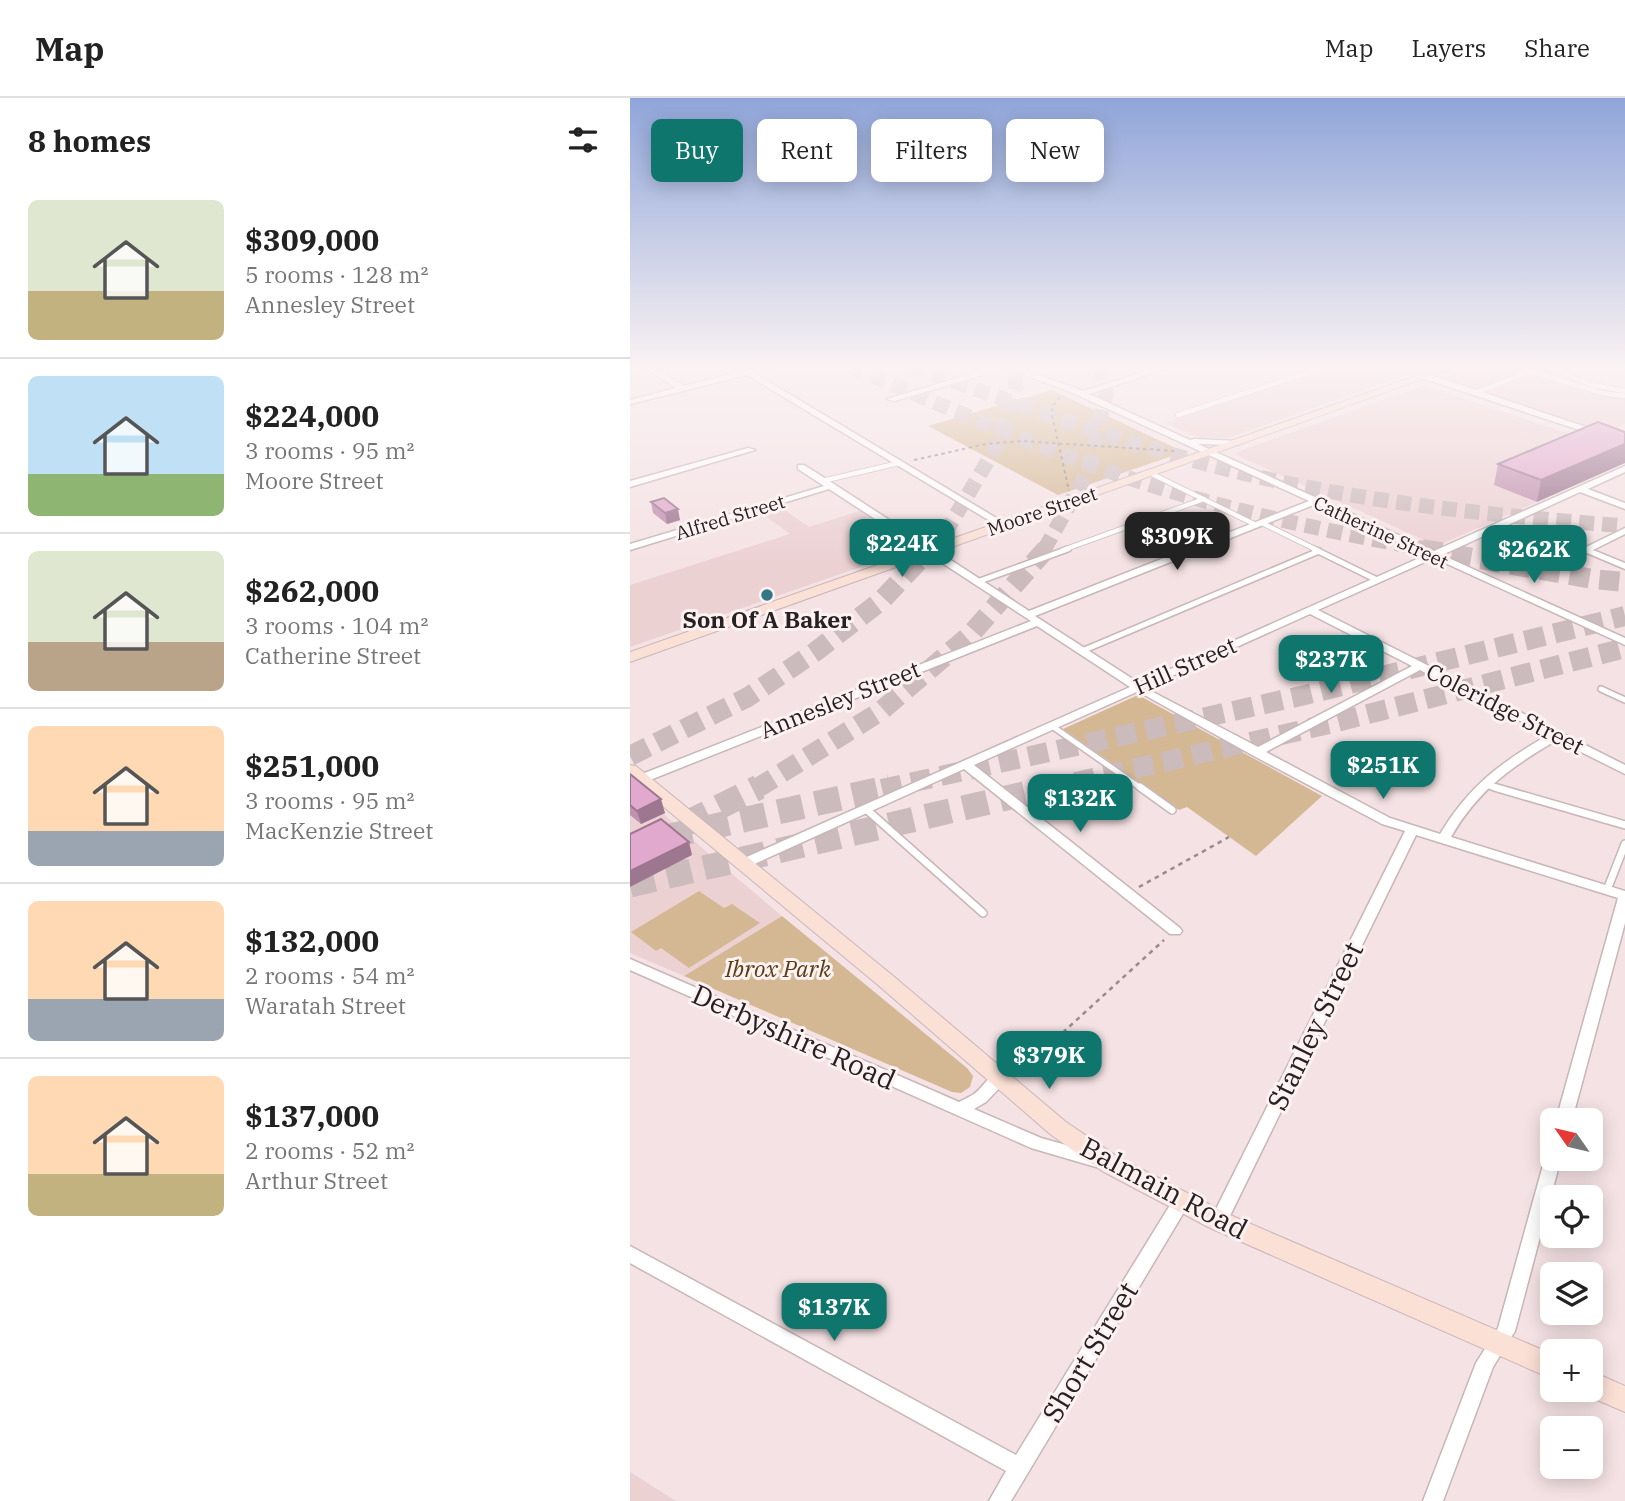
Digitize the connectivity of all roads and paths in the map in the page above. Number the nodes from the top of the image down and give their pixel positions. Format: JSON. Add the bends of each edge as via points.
{"nodes":[{"id":1,"x":847,"y":431,"type":"edge"},
{"id":2,"x":1057,"y":431,"type":"edge"},
{"id":3,"x":1164,"y":431,"type":"edge"},
{"id":4,"x":1268,"y":431,"type":"edge"},
{"id":5,"x":1592,"y":431,"type":"edge"},
{"id":6,"x":1616,"y":432,"type":"edge"},
{"id":7,"x":1606,"y":436,"type":"junction"},
{"id":8,"x":1176,"y":437,"type":"junction"},
{"id":9,"x":1059,"y":443,"type":"junction"},
{"id":10,"x":1235,"y":443,"type":"junction"},
{"id":11,"x":1625,"y":443,"type":"edge"},
{"id":12,"x":751,"y":450,"type":"dead end"},
{"id":13,"x":1176,"y":451,"type":"dead end"},
{"id":14,"x":1209,"y":452,"type":"junction"},
{"id":15,"x":900,"y":463,"type":"junction"},
{"id":16,"x":801,"y":467,"type":"dead end"},
{"id":17,"x":1625,"y":468,"type":"edge"},
{"id":18,"x":1150,"y":473,"type":"junction"},
{"id":19,"x":822,"y":481,"type":"junction"},
{"id":20,"x":630,"y":484,"type":"edge"},
{"id":21,"x":831,"y":486,"type":"junction"},
{"id":22,"x":1580,"y":489,"type":"junction"},
{"id":23,"x":1069,"y":494,"type":"dead end"},
{"id":24,"x":1204,"y":499,"type":"junction"},
{"id":25,"x":1316,"y":501,"type":"junction"},
{"id":26,"x":1625,"y":506,"type":"edge"},
{"id":27,"x":1259,"y":524,"type":"junction"},
{"id":28,"x":1003,"y":525,"type":"junction"},
{"id":29,"x":1625,"y":531,"type":"edge"},
{"id":30,"x":630,"y":547,"type":"edge"},
{"id":31,"x":930,"y":551,"type":"junction"},
{"id":32,"x":1319,"y":551,"type":"junction"},
{"id":33,"x":1431,"y":556,"type":"junction"},
{"id":34,"x":1625,"y":566,"type":"edge"},
{"id":35,"x":1377,"y":580,"type":"junction"},
{"id":36,"x":977,"y":582,"type":"junction"},
{"id":37,"x":1310,"y":610,"type":"junction"},
{"id":38,"x":1033,"y":618,"type":"junction"},
{"id":39,"x":1625,"y":642,"type":"edge"},
{"id":40,"x":1083,"y":651,"type":"junction"},
{"id":41,"x":630,"y":657,"type":"edge"},
{"id":42,"x":1420,"y":665,"type":"junction"},
{"id":43,"x":1601,"y":689,"type":"dead end"},
{"id":44,"x":1142,"y":690,"type":"junction"},
{"id":45,"x":1625,"y":700,"type":"edge"},
{"id":46,"x":1052,"y":726,"type":"junction"},
{"id":47,"x":1557,"y":736,"type":"junction"},
{"id":48,"x":1256,"y":753,"type":"junction"},
{"id":49,"x":965,"y":764,"type":"junction"},
{"id":50,"x":1625,"y":770,"type":"edge"},
{"id":51,"x":636,"y":774,"type":"edge"},
{"id":52,"x":1481,"y":784,"type":"junction"},
{"id":53,"x":866,"y":809,"type":"junction"},
{"id":54,"x":1172,"y":810,"type":"dead end"},
{"id":55,"x":1625,"y":825,"type":"edge"},
{"id":56,"x":1412,"y":830,"type":"junction"},
{"id":57,"x":1229,"y":837,"type":"dead end"},
{"id":58,"x":1443,"y":839,"type":"junction"},
{"id":59,"x":1625,"y":844,"type":"edge"},
{"id":60,"x":744,"y":863,"type":"junction"},
{"id":61,"x":1607,"y":890,"type":"junction"},
{"id":62,"x":1127,"y":893,"type":"junction"},
{"id":63,"x":1625,"y":897,"type":"edge"},
{"id":64,"x":984,"y":913,"type":"dead end"},
{"id":65,"x":1175,"y":931,"type":"joint"},
{"id":66,"x":631,"y":965,"type":"edge"},
{"id":67,"x":1023,"y":1069,"type":"dead end"},
{"id":68,"x":1001,"y":1077,"type":"junction"},
{"id":69,"x":1567,"y":1108,"type":"edge"},
{"id":70,"x":959,"y":1110,"type":"junction"},
{"id":71,"x":1110,"y":1164,"type":"junction"},
{"id":72,"x":1549,"y":1171,"type":"edge"},
{"id":73,"x":1181,"y":1202,"type":"junction"},
{"id":74,"x":1219,"y":1221,"type":"junction"},
{"id":75,"x":630,"y":1254,"type":"edge"},
{"id":76,"x":1497,"y":1343,"type":"junction"},
{"id":77,"x":1540,"y":1362,"type":"edge"},
{"id":78,"x":1603,"y":1389,"type":"edge"},
{"id":79,"x":1625,"y":1399,"type":"edge"},
{"id":80,"x":1019,"y":1467,"type":"junction"},
{"id":81,"x":999,"y":1501,"type":"edge"},
{"id":82,"x":1433,"y":1501,"type":"edge"}],
"edges":[{"from":1,"to":15,"type":"street"},
{"from":2,"to":9,"type":"path"},
{"from":3,"to":8,"type":"street","name":"Catherine Street"},
{"from":4,"to":10,"type":"main road","name":"Moore Street"},
{"from":5,"to":7,"type":"street"},
{"from":6,"to":7,"type":"lane"},
{"from":7,"to":11,"type":"street"},
{"from":8,"to":10,"type":"street","name":"Catherine Street"},
{"from":8,"to":14,"type":"street","name":"Catherine Street"},
{"from":9,"to":13,"type":"path"},
{"from":9,"to":15,"type":"path","via":[[999,442]]},
{"from":9,"to":23,"type":"path"},
{"from":10,"to":14,"type":"main road","name":"Moore Street"},
{"from":12,"to":20,"type":"street"},
{"from":14,"to":18,"type":"main road","name":"Moore Street"},
{"from":14,"to":25,"type":"street","name":"Catherine Street"},
{"from":15,"to":19,"type":"lane"},
{"from":15,"to":28,"type":"street"},
{"from":16,"to":19,"type":"street"},
{"from":17,"to":22,"type":"street","name":"Hill Street"},
{"from":18,"to":24,"type":"lane"},
{"from":18,"to":28,"type":"main road","name":"Moore Street"},
{"from":19,"to":21,"type":"street"},
{"from":21,"to":30,"type":"street","name":"Alfred Street"},
{"from":21,"to":31,"type":"street"},
{"from":22,"to":26,"type":"street"},
{"from":22,"to":33,"type":"street","name":"Hill Street"},
{"from":24,"to":27,"type":"lane"},
{"from":24,"to":36,"type":"lane"},
{"from":25,"to":27,"type":"street","name":"Annesley Street"},
{"from":25,"to":33,"type":"street","name":"Catherine Street"},
{"from":27,"to":32,"type":"lane"},
{"from":27,"to":38,"type":"street","name":"Annesley Street"},
{"from":28,"to":31,"type":"main road","name":"Moore Street"},
{"from":29,"to":34,"type":"street","via":[[1585,550]]},
{"from":31,"to":36,"type":"street"},
{"from":31,"to":41,"type":"main road","name":"Moore Street"},
{"from":32,"to":35,"type":"lane"},
{"from":32,"to":40,"type":"lane"},
{"from":33,"to":35,"type":"street","name":"Hill Street"},
{"from":33,"to":39,"type":"street","name":"Catherine Street"},
{"from":35,"to":37,"type":"street","name":"Hill Street"},
{"from":36,"to":38,"type":"street"},
{"from":37,"to":42,"type":"street","name":"Coleridge Street"},
{"from":37,"to":44,"type":"street","name":"Hill Street"},
{"from":38,"to":40,"type":"street"},
{"from":38,"to":51,"type":"street","name":"Annesley Street"},
{"from":40,"to":44,"type":"street"},
{"from":42,"to":47,"type":"street","name":"Coleridge Street"},
{"from":42,"to":48,"type":"street"},
{"from":43,"to":45,"type":"lane"},
{"from":44,"to":46,"type":"street","name":"Hill Street"},
{"from":44,"to":48,"type":"street"},
{"from":46,"to":49,"type":"street","name":"Hill Street"},
{"from":46,"to":54,"type":"lane"},
{"from":47,"to":50,"type":"street","name":"Coleridge Street"},
{"from":47,"to":52,"type":"street"},
{"from":48,"to":56,"type":"street"},
{"from":49,"to":53,"type":"street","name":"Hill Street"},
{"from":49,"to":62,"type":"street"},
{"from":51,"to":60,"type":"main road","name":"Balmain Road"},
{"from":52,"to":55,"type":"lane"},
{"from":52,"to":58,"type":"street"},
{"from":53,"to":60,"type":"street","name":"Hill Street"},
{"from":53,"to":64,"type":"lane"},
{"from":56,"to":58,"type":"street"},
{"from":56,"to":74,"type":"street","name":"Stanley Street"},
{"from":57,"to":62,"type":"path"},
{"from":58,"to":61,"type":"street"},
{"from":59,"to":61,"type":"lane"},
{"from":60,"to":68,"type":"main road","name":"Balmain Road"},
{"from":61,"to":63,"type":"street"},
{"from":62,"to":65,"type":"street"},
{"from":63,"to":69,"type":"street"},
{"from":65,"to":67,"type":"path"},
{"from":66,"to":70,"type":"street","name":"Derbyshire Road"},
{"from":68,"to":70,"type":"street","via":[[980,1098]]},
{"from":68,"to":71,"type":"main road","name":"Balmain Road","via":[[1058,1128]]},
{"from":70,"to":71,"type":"street","name":"Derbyshire Road","via":[[1037,1143]]},
{"from":71,"to":73,"type":"main road","name":"Balmain Road"},
{"from":72,"to":76,"type":"street","via":[[1506,1331]]},
{"from":73,"to":74,"type":"main road","name":"Balmain Road"},
{"from":73,"to":80,"type":"street","name":"Short Street"},
{"from":74,"to":76,"type":"main road","name":"Balmain Road"},
{"from":75,"to":80,"type":"street"},
{"from":76,"to":77,"type":"main road","name":"Balmain Road"},
{"from":76,"to":82,"type":"street","via":[[1485,1363]]},
{"from":78,"to":79,"type":"main road"},
{"from":80,"to":81,"type":"street","name":"Short Street"}]}
